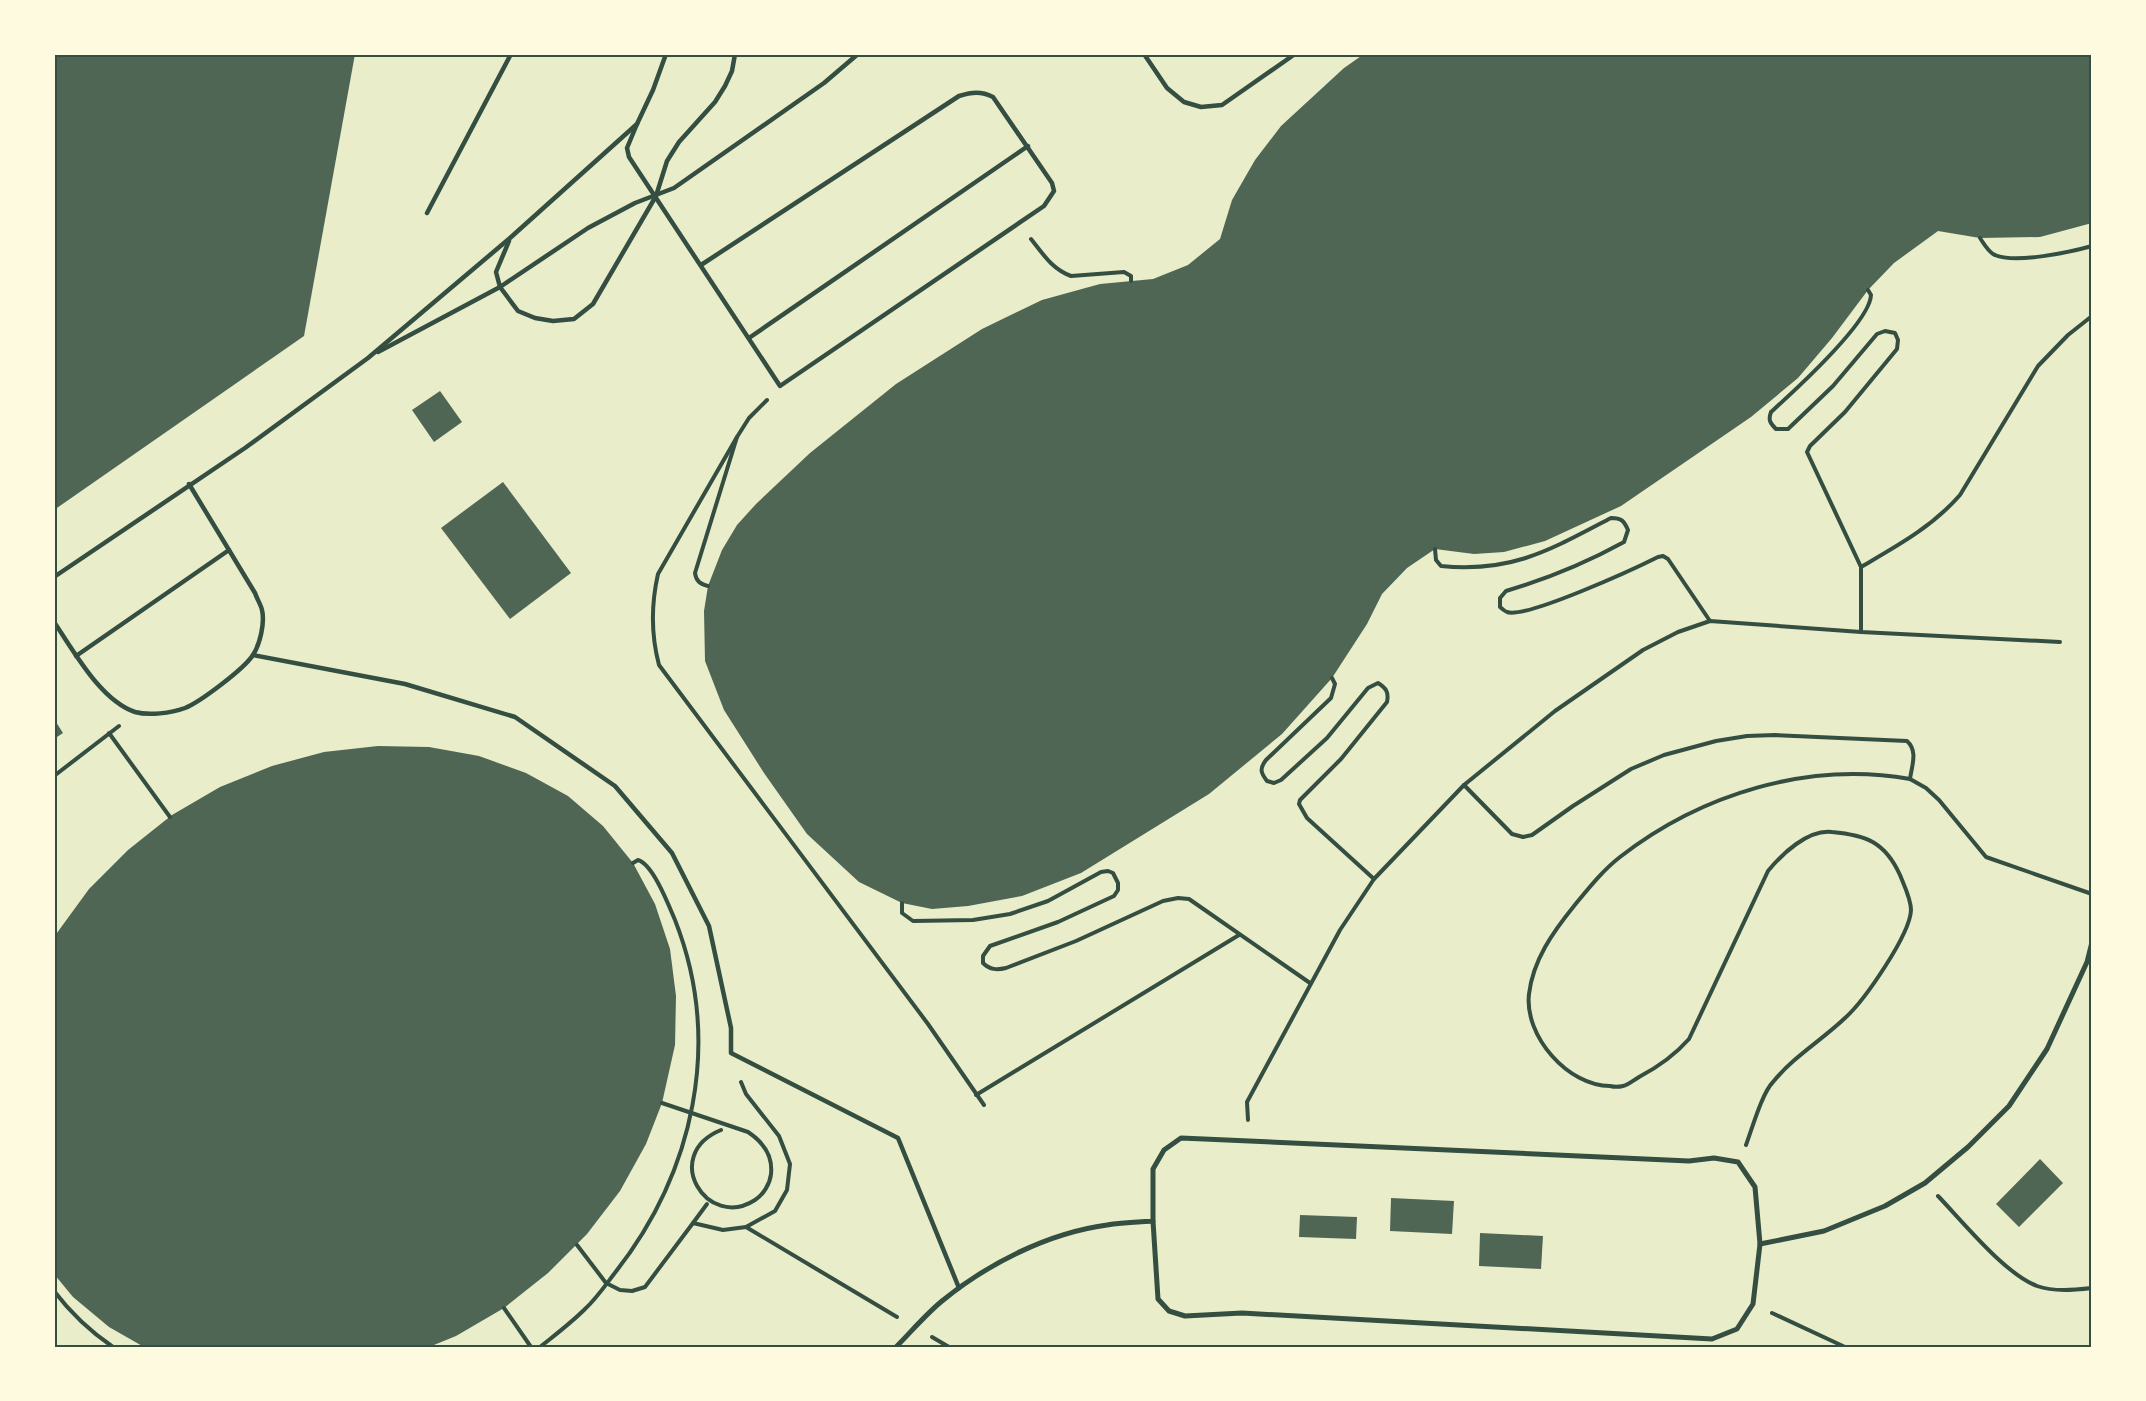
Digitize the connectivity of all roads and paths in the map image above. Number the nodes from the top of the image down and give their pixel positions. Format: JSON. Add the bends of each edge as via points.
{"nodes":[{"id":1,"x":511,"y":54,"type":"edge"},
{"id":2,"x":666,"y":54,"type":"edge"},
{"id":3,"x":735,"y":54,"type":"edge"},
{"id":4,"x":858,"y":54,"type":"edge"},
{"id":5,"x":1144,"y":54,"type":"edge"},
{"id":6,"x":1295,"y":54,"type":"edge"},
{"id":7,"x":637,"y":124,"type":"junction"},
{"id":8,"x":1028,"y":146,"type":"junction"},
{"id":9,"x":656,"y":196,"type":"junction"},
{"id":10,"x":427,"y":213,"type":"dead end"},
{"id":11,"x":1019,"y":223,"type":"junction"},
{"id":12,"x":510,"y":238,"type":"junction"},
{"id":13,"x":1980,"y":238,"type":"dead end"},
{"id":14,"x":2092,"y":246,"type":"edge"},
{"id":15,"x":701,"y":265,"type":"junction"},
{"id":16,"x":1131,"y":281,"type":"dead end"},
{"id":17,"x":500,"y":287,"type":"junction"},
{"id":18,"x":1868,"y":290,"type":"dead end"},
{"id":19,"x":2092,"y":316,"type":"edge"},
{"id":20,"x":749,"y":338,"type":"junction"},
{"id":21,"x":368,"y":358,"type":"junction"},
{"id":22,"x":780,"y":386,"type":"junction"},
{"id":23,"x":737,"y":437,"type":"junction"},
{"id":24,"x":189,"y":484,"type":"junction"},
{"id":25,"x":1435,"y":549,"type":"dead end"},
{"id":26,"x":229,"y":550,"type":"junction"},
{"id":27,"x":1861,"y":567,"type":"junction"},
{"id":28,"x":54,"y":577,"type":"edge"},
{"id":29,"x":708,"y":586,"type":"dead end"},
{"id":30,"x":1710,"y":621,"type":"junction"},
{"id":31,"x":54,"y":622,"type":"edge"},
{"id":32,"x":1861,"y":632,"type":"junction"},
{"id":33,"x":2060,"y":642,"type":"dead end"},
{"id":34,"x":253,"y":655,"type":"junction"},
{"id":35,"x":76,"y":656,"type":"junction"},
{"id":36,"x":1332,"y":678,"type":"dead end"},
{"id":37,"x":136,"y":712,"type":"junction"},
{"id":38,"x":109,"y":733,"type":"junction"},
{"id":39,"x":54,"y":776,"type":"edge"},
{"id":40,"x":1910,"y":778,"type":"junction"},
{"id":41,"x":1464,"y":785,"type":"junction"},
{"id":42,"x":170,"y":817,"type":"dead end"},
{"id":43,"x":633,"y":863,"type":"dead end"},
{"id":44,"x":1374,"y":879,"type":"junction"},
{"id":45,"x":2092,"y":894,"type":"edge"},
{"id":46,"x":902,"y":903,"type":"dead end"},
{"id":47,"x":1239,"y":935,"type":"junction"},
{"id":48,"x":2092,"y":942,"type":"edge"},
{"id":49,"x":1310,"y":983,"type":"junction"},
{"id":50,"x":730,"y":1053,"type":"junction"},
{"id":51,"x":975,"y":1095,"type":"junction"},
{"id":52,"x":662,"y":1103,"type":"dead end"},
{"id":53,"x":984,"y":1105,"type":"dead end"},
{"id":54,"x":721,"y":1130,"type":"dead end"},
{"id":55,"x":1249,"y":1140,"type":"junction"},
{"id":56,"x":1738,"y":1162,"type":"junction"},
{"id":57,"x":1925,"y":1183,"type":"junction"},
{"id":58,"x":706,"y":1204,"type":"dead end"},
{"id":59,"x":1153,"y":1221,"type":"junction"},
{"id":60,"x":693,"y":1223,"type":"junction"},
{"id":61,"x":746,"y":1227,"type":"junction"},
{"id":62,"x":1760,"y":1244,"type":"junction"},
{"id":63,"x":577,"y":1245,"type":"dead end"},
{"id":64,"x":606,"y":1283,"type":"junction"},
{"id":65,"x":960,"y":1288,"type":"junction"},
{"id":66,"x":2092,"y":1288,"type":"edge"},
{"id":67,"x":54,"y":1291,"type":"edge"},
{"id":68,"x":1753,"y":1304,"type":"junction"},
{"id":69,"x":504,"y":1308,"type":"dead end"},
{"id":70,"x":915,"y":1327,"type":"junction"},
{"id":71,"x":113,"y":1347,"type":"edge"},
{"id":72,"x":531,"y":1347,"type":"edge"},
{"id":73,"x":540,"y":1347,"type":"edge"},
{"id":74,"x":896,"y":1347,"type":"edge"},
{"id":75,"x":1845,"y":1347,"type":"edge"}],
"edges":[{"from":1,"to":10,"type":"lane"},
{"from":2,"to":7,"type":"lane"},
{"from":3,"to":9,"type":"lane","via":[[732,71],[715,102],[666,161]]},
{"from":4,"to":9,"type":"lane","via":[[824,83],[674,188]]},
{"from":5,"to":6,"type":"lane","via":[[1167,88],[1184,102],[1200,107],[1222,105]]},
{"from":7,"to":9,"type":"lane","via":[[627,148]]},
{"from":7,"to":12,"type":"lane"},
{"from":8,"to":11,"type":"lane","via":[[1054,191],[1044,206]]},
{"from":8,"to":15,"type":"lane","via":[[993,97],[973,92],[959,96]]},
{"from":8,"to":20,"type":"lane"},
{"from":9,"to":15,"type":"lane"},
{"from":9,"to":17,"type":"lane","via":[[588,228]]},
{"from":9,"to":17,"type":"lane","via":[[593,304],[574,319],[553,321],[518,311]]},
{"from":11,"to":16,"type":"path","via":[[1062,273],[1071,276],[1124,272],[1131,276]]},
{"from":11,"to":22,"type":"lane"},
{"from":12,"to":17,"type":"lane","via":[[496,272]]},
{"from":12,"to":21,"type":"lane"},
{"from":13,"to":14,"type":"path","via":[[1993,255],[2005,258],[2052,255]]},
{"from":15,"to":20,"type":"lane"},
{"from":17,"to":21,"type":"lane"},
{"from":18,"to":27,"type":"path","via":[[1868,307],[1822,365],[1769,417],[1776,429],[1788,429],[1823,397],[1877,334],[1885,330],[1895,333],[1899,340],[1897,349],[1807,452]]},
{"from":19,"to":27,"type":"path","via":[[2038,366],[1960,495],[1945,512],[1923,530]]},
{"from":20,"to":22,"type":"lane"},
{"from":21,"to":24,"type":"lane"},
{"from":22,"to":23,"type":"path","via":[[749,418]]},
{"from":23,"to":29,"type":"path","via":[[695,573],[696,579]]},
{"from":23,"to":51,"type":"path","via":[[658,574],[653,640],[659,665],[928,1024]]},
{"from":24,"to":26,"type":"lane"},
{"from":24,"to":28,"type":"lane"},
{"from":25,"to":30,"type":"path","via":[[1441,566],[1506,565],[1618,518],[1628,530],[1624,542],[1556,576],[1506,591],[1500,598],[1500,607],[1516,613],[1543,605],[1664,556]]},
{"from":26,"to":34,"type":"lane","via":[[262,612],[261,633]]},
{"from":26,"to":35,"type":"lane"},
{"from":27,"to":32,"type":"path"},
{"from":30,"to":32,"type":"path"},
{"from":30,"to":41,"type":"path","via":[[1643,650],[1555,711]]},
{"from":31,"to":35,"type":"lane"},
{"from":32,"to":33,"type":"path"},
{"from":34,"to":37,"type":"lane","via":[[229,679],[186,707],[158,713]]},
{"from":34,"to":50,"type":"lane","via":[[405,684],[514,717],[615,786],[672,853],[709,926],[731,1028]]},
{"from":35,"to":37,"type":"lane","via":[[111,699]]},
{"from":36,"to":44,"type":"path","via":[[1335,684],[1331,698],[1266,760],[1261,772],[1267,781],[1281,780],[1327,738],[1368,688],[1378,683],[1386,688],[1387,702],[1299,804],[1307,818]]},
{"from":37,"to":38,"type":"path"},
{"from":38,"to":39,"type":"path"},
{"from":38,"to":42,"type":"path"},
{"from":40,"to":41,"type":"path","via":[[1914,751],[1907,741],[1747,736],[1664,755],[1631,769],[1532,835],[1523,837],[1512,834]]},
{"from":40,"to":45,"type":"path","via":[[1939,800],[1986,857]]},
{"from":40,"to":56,"type":"path","via":[[1833,774],[1780,781],[1748,790],[1678,820],[1620,857],[1598,877],[1561,922],[1537,961],[1528,996],[1533,1027],[1550,1054],[1571,1074],[1599,1086],[1623,1087],[1675,1054],[1689,1039],[1768,871],[1781,855],[1804,839],[1828,831],[1858,834],[1882,847],[1896,866],[1911,910],[1903,938],[1847,1017],[1770,1084]]},
{"from":41,"to":44,"type":"path"},
{"from":43,"to":64,"type":"path","via":[[638,860],[647,866],[684,944],[695,997],[698,1053],[693,1109],[677,1167],[650,1222]]},
{"from":44,"to":49,"type":"path"},
{"from":46,"to":47,"type":"path","via":[[902,913],[913,921],[974,920],[1010,914],[1048,901],[1101,872],[1113,873],[1118,883],[1114,896],[1058,922],[990,946],[982,956],[983,963],[997,970],[1178,898],[1189,899]]},
{"from":47,"to":49,"type":"path"},
{"from":47,"to":51,"type":"path"},
{"from":48,"to":57,"type":"street","via":[[2087,962],[2047,1050],[2009,1106]]},
{"from":49,"to":55,"type":"path","via":[[1247,1102]]},
{"from":50,"to":61,"type":"path","via":[[746,1094],[779,1136],[790,1164],[787,1190],[775,1210]]},
{"from":50,"to":65,"type":"lane","via":[[898,1138]]},
{"from":51,"to":53,"type":"path"},
{"from":52,"to":54,"type":"path","via":[[759,1139],[769,1156],[771,1175],[759,1198],[748,1205],[735,1208],[709,1201],[694,1180],[693,1155],[709,1135]]},
{"from":55,"to":56,"type":"street"},
{"from":55,"to":59,"type":"street","via":[[1181,1138],[1164,1150],[1153,1169]]},
{"from":56,"to":62,"type":"street","via":[[1755,1187]]},
{"from":57,"to":62,"type":"street","via":[[1885,1206],[1824,1231]]},
{"from":57,"to":66,"type":"path","via":[[2013,1273],[2038,1286],[2067,1291]]},
{"from":58,"to":60,"type":"path"},
{"from":59,"to":65,"type":"street","via":[[1108,1224],[1075,1232],[1029,1249]]},
{"from":59,"to":68,"type":"street","via":[[1158,1299],[1169,1311],[1185,1316],[1242,1313],[1712,1339],[1737,1329]]},
{"from":60,"to":61,"type":"path","via":[[723,1230]]},
{"from":60,"to":64,"type":"path","via":[[645,1287],[620,1290]]},
{"from":61,"to":70,"type":"path"},
{"from":62,"to":68,"type":"street"},
{"from":63,"to":64,"type":"path"},
{"from":64,"to":73,"type":"path","via":[[586,1309]]},
{"from":65,"to":70,"type":"street"},
{"from":67,"to":71,"type":"path"},
{"from":68,"to":75,"type":"path"},
{"from":69,"to":72,"type":"path"},
{"from":70,"to":74,"type":"street"}]}
